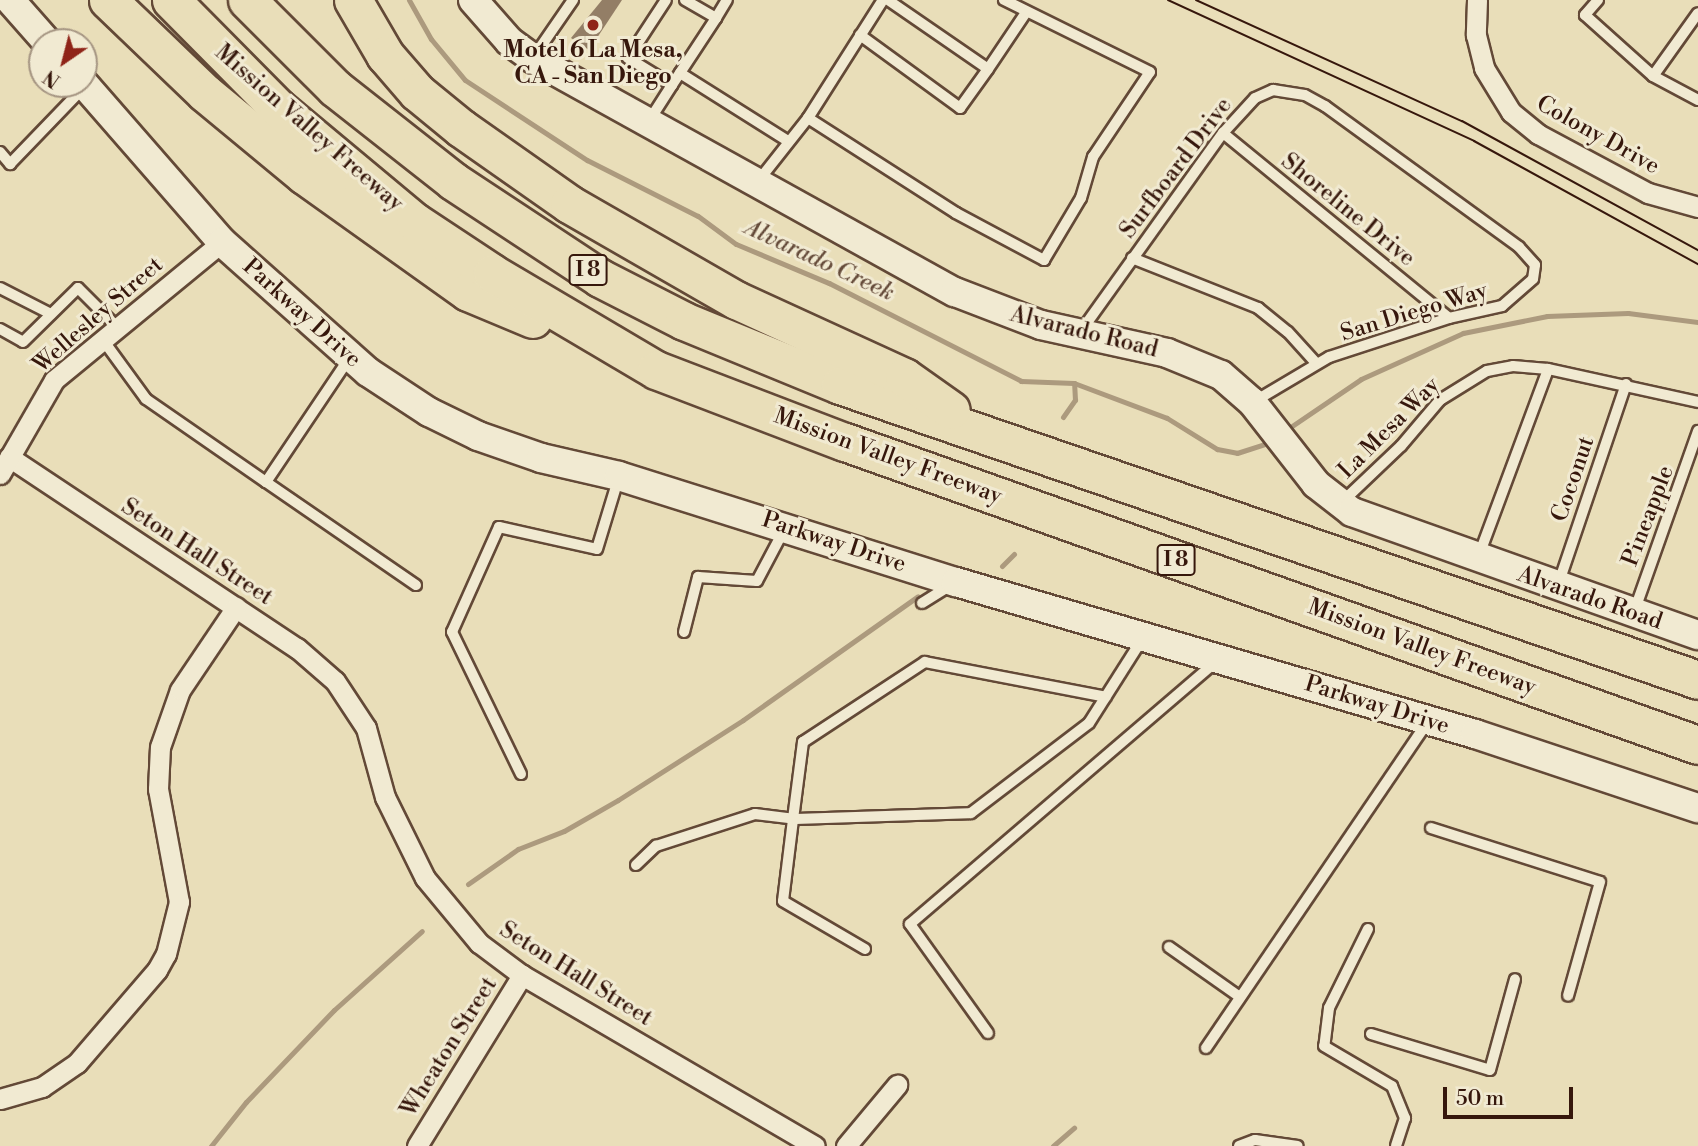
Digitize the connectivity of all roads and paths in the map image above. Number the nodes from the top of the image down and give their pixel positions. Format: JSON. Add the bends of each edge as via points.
{"nodes":[{"id":1,"x":10,"y":0,"type":"edge"},
{"id":2,"x":108,"y":0,"type":"edge"},
{"id":3,"x":171,"y":0,"type":"edge"},
{"id":4,"x":247,"y":0,"type":"edge"},
{"id":5,"x":353,"y":0,"type":"edge"},
{"id":6,"x":473,"y":0,"type":"edge"},
{"id":7,"x":573,"y":0,"type":"edge"},
{"id":8,"x":666,"y":0,"type":"edge"},
{"id":9,"x":685,"y":0,"type":"edge"},
{"id":10,"x":727,"y":0,"type":"edge"},
{"id":11,"x":883,"y":0,"type":"edge"},
{"id":12,"x":888,"y":0,"type":"edge"},
{"id":13,"x":1004,"y":0,"type":"edge"},
{"id":14,"x":1477,"y":0,"type":"edge"},
{"id":15,"x":1598,"y":0,"type":"edge"},
{"id":16,"x":1698,"y":13,"type":"edge"},
{"id":17,"x":1025,"y":14,"type":"junction"},
{"id":18,"x":716,"y":18,"type":"junction"},
{"id":19,"x":35,"y":28,"type":"edge"},
{"id":20,"x":860,"y":35,"type":"junction"},
{"id":21,"x":532,"y":58,"type":"junction"},
{"id":22,"x":988,"y":69,"type":"junction"},
{"id":23,"x":680,"y":73,"type":"junction"},
{"id":24,"x":1653,"y":76,"type":"junction"},
{"id":25,"x":672,"y":85,"type":"junction"},
{"id":26,"x":72,"y":98,"type":"edge"},
{"id":27,"x":95,"y":98,"type":"edge"},
{"id":28,"x":1698,"y":100,"type":"edge"},
{"id":29,"x":808,"y":118,"type":"junction"},
{"id":30,"x":647,"y":124,"type":"junction"},
{"id":31,"x":1223,"y":133,"type":"junction"},
{"id":32,"x":788,"y":141,"type":"junction"},
{"id":33,"x":0,"y":152,"type":"edge"},
{"id":34,"x":757,"y":183,"type":"junction"},
{"id":35,"x":1698,"y":207,"type":"edge"},
{"id":36,"x":222,"y":242,"type":"junction"},
{"id":37,"x":1132,"y":258,"type":"junction"},
{"id":38,"x":1535,"y":265,"type":"joint"},
{"id":39,"x":0,"y":288,"type":"edge"},
{"id":40,"x":51,"y":314,"type":"junction"},
{"id":41,"x":1449,"y":318,"type":"junction"},
{"id":42,"x":0,"y":329,"type":"edge"},
{"id":43,"x":110,"y":334,"type":"junction"},
{"id":44,"x":1078,"y":335,"type":"junction"},
{"id":45,"x":350,"y":356,"type":"junction"},
{"id":46,"x":1316,"y":363,"type":"junction"},
{"id":47,"x":656,"y":369,"type":"junction"},
{"id":48,"x":1548,"y":369,"type":"junction"},
{"id":49,"x":1626,"y":384,"type":"junction"},
{"id":50,"x":1252,"y":402,"type":"junction"},
{"id":51,"x":1698,"y":402,"type":"edge"},
{"id":52,"x":1698,"y":431,"type":"edge"},
{"id":53,"x":990,"y":436,"type":"junction"},
{"id":54,"x":4,"y":465,"type":"edge"},
{"id":55,"x":619,"y":476,"type":"junction"},
{"id":56,"x":266,"y":482,"type":"junction"},
{"id":57,"x":1339,"y":504,"type":"junction"},
{"id":58,"x":786,"y":526,"type":"junction"},
{"id":59,"x":1478,"y":559,"type":"junction"},
{"id":60,"x":956,"y":582,"type":"junction"},
{"id":61,"x":416,"y":585,"type":"dead end"},
{"id":62,"x":1558,"y":586,"type":"junction"},
{"id":63,"x":922,"y":603,"type":"dead end"},
{"id":64,"x":236,"y":607,"type":"junction"},
{"id":65,"x":1634,"y":613,"type":"junction"},
{"id":66,"x":684,"y":632,"type":"dead end"},
{"id":67,"x":1145,"y":635,"type":"junction"},
{"id":68,"x":1698,"y":635,"type":"edge"},
{"id":69,"x":1220,"y":658,"type":"junction"},
{"id":70,"x":1698,"y":680,"type":"edge"},
{"id":71,"x":1106,"y":697,"type":"junction"},
{"id":72,"x":1427,"y":722,"type":"junction"},
{"id":73,"x":1698,"y":745,"type":"edge"},
{"id":74,"x":520,"y":774,"type":"dead end"},
{"id":75,"x":1698,"y":808,"type":"edge"},
{"id":76,"x":793,"y":819,"type":"junction"},
{"id":77,"x":1431,"y":828,"type":"dead end"},
{"id":78,"x":636,"y":864,"type":"dead end"},
{"id":79,"x":1368,"y":929,"type":"dead end"},
{"id":80,"x":1169,"y":947,"type":"dead end"},
{"id":81,"x":865,"y":948,"type":"dead end"},
{"id":82,"x":522,"y":975,"type":"junction"},
{"id":83,"x":1515,"y":979,"type":"dead end"},
{"id":84,"x":1569,"y":996,"type":"dead end"},
{"id":85,"x":1240,"y":997,"type":"junction"},
{"id":86,"x":989,"y":1033,"type":"dead end"},
{"id":87,"x":1371,"y":1034,"type":"dead end"},
{"id":88,"x":1206,"y":1048,"type":"dead end"},
{"id":89,"x":897,"y":1085,"type":"dead end"},
{"id":90,"x":0,"y":1098,"type":"edge"},
{"id":91,"x":417,"y":1146,"type":"edge"},
{"id":92,"x":815,"y":1146,"type":"edge"},
{"id":93,"x":846,"y":1146,"type":"edge"},
{"id":94,"x":1238,"y":1146,"type":"edge"},
{"id":95,"x":1298,"y":1146,"type":"edge"},
{"id":96,"x":1396,"y":1146,"type":"edge"}],
"edges":[{"from":1,"to":19,"type":"street"},
{"from":2,"to":47,"type":"highway","via":[[214,100],[414,257],[468,292]]},
{"from":3,"to":47,"type":"highway","name":"Mission Valley Freeway","number":"I 8","via":[[278,108],[415,222]]},
{"from":4,"to":53,"type":"highway","name":"Mission Valley Freeway","number":"I 8","via":[[335,88],[393,135],[506,218],[600,278],[753,351]]},
{"from":5,"to":53,"type":"highway","via":[[385,55],[417,92],[569,204],[736,300],[904,377]]},
{"from":6,"to":21,"type":"street","name":"Alvarado Road","via":[[495,28]]},
{"from":7,"to":21,"type":"lane"},
{"from":8,"to":25,"type":"lane","via":[[628,58]]},
{"from":9,"to":18,"type":"lane"},
{"from":10,"to":18,"type":"lane"},
{"from":11,"to":20,"type":"lane"},
{"from":12,"to":22,"type":"lane"},
{"from":13,"to":17,"type":"lane"},
{"from":14,"to":35,"type":"street","name":"Colony Drive","via":[[1479,52],[1491,84],[1511,112],[1538,134],[1648,193]]},
{"from":15,"to":24,"type":"lane","via":[[1585,15]]},
{"from":16,"to":24,"type":"lane"},
{"from":17,"to":22,"type":"lane"},
{"from":17,"to":29,"type":"lane","via":[[1150,72],[1093,157],[1081,198],[1044,260],[956,213]]},
{"from":18,"to":23,"type":"lane"},
{"from":20,"to":22,"type":"lane","via":[[960,108]]},
{"from":20,"to":29,"type":"lane"},
{"from":21,"to":30,"type":"street","name":"Alvarado Road"},
{"from":23,"to":25,"type":"lane"},
{"from":23,"to":32,"type":"lane"},
{"from":24,"to":28,"type":"lane"},
{"from":25,"to":30,"type":"lane"},
{"from":26,"to":33,"type":"lane","via":[[10,164]]},
{"from":27,"to":36,"type":"street","name":"Parkway Drive"},
{"from":29,"to":32,"type":"lane"},
{"from":30,"to":34,"type":"street","name":"Alvarado Road"},
{"from":31,"to":37,"type":"lane","name":"Surfboard Drive"},
{"from":31,"to":38,"type":"lane","name":"Surfboard Drive","via":[[1264,93],[1283,90],[1315,99],[1519,247]]},
{"from":31,"to":41,"type":"lane","name":"Shoreline Drive"},
{"from":32,"to":34,"type":"lane"},
{"from":34,"to":44,"type":"street","name":"Alvarado Road","via":[[955,292],[1010,315]]},
{"from":36,"to":43,"type":"street","name":"Wellesley Street"},
{"from":36,"to":45,"type":"street","name":"Parkway Drive"},
{"from":37,"to":44,"type":"lane","name":"Surfboard Drive"},
{"from":37,"to":46,"type":"lane","via":[[1258,308],[1289,331]]},
{"from":38,"to":41,"type":"lane","name":"San Diego Way","via":[[1533,279],[1502,306]]},
{"from":39,"to":40,"type":"lane"},
{"from":40,"to":42,"type":"lane","via":[[23,342]]},
{"from":40,"to":43,"type":"lane","via":[[78,288]]},
{"from":41,"to":46,"type":"lane","name":"San Diego Way"},
{"from":43,"to":54,"type":"street","name":"Wellesley Street","via":[[54,380]]},
{"from":43,"to":56,"type":"lane","via":[[146,399]]},
{"from":44,"to":50,"type":"street","name":"Alvarado Road","via":[[1186,358],[1221,375]]},
{"from":45,"to":55,"type":"street","name":"Parkway Drive","via":[[429,412],[478,436],[541,458]]},
{"from":45,"to":56,"type":"lane"},
{"from":46,"to":50,"type":"lane","name":"San Diego Way"},
{"from":47,"to":73,"type":"highway","name":"Mission Valley Freeway","number":"I 8","via":[[845,442]]},
{"from":48,"to":49,"type":"lane","name":"La Mesa Way"},
{"from":48,"to":57,"type":"lane","name":"La Mesa Way","via":[[1501,367],[1458,386]]},
{"from":48,"to":59,"type":"lane"},
{"from":49,"to":51,"type":"lane","name":"La Mesa Way"},
{"from":49,"to":62,"type":"lane","name":"Coconut"},
{"from":50,"to":57,"type":"street","name":"Alvarado Road","via":[[1316,484]]},
{"from":52,"to":65,"type":"lane","name":"Pineapple"},
{"from":53,"to":70,"type":"highway","name":"Mission Valley Freeway","number":"I 8"},
{"from":54,"to":64,"type":"street","name":"Seton Hall Street"},
{"from":55,"to":58,"type":"street","name":"Parkway Drive"},
{"from":55,"to":74,"type":"lane","via":[[597,549],[499,527],[452,632]]},
{"from":56,"to":61,"type":"lane"},
{"from":57,"to":59,"type":"street","name":"Alvarado Road","via":[[1369,520]]},
{"from":58,"to":60,"type":"street","name":"Parkway Drive"},
{"from":58,"to":66,"type":"lane","via":[[757,581],[698,577]]},
{"from":59,"to":62,"type":"street","name":"Alvarado Road"},
{"from":60,"to":63,"type":"lane"},
{"from":60,"to":67,"type":"street","name":"Parkway Drive"},
{"from":62,"to":65,"type":"street","name":"Alvarado Road"},
{"from":64,"to":82,"type":"street","name":"Seton Hall Street","via":[[297,648],[335,681],[366,728],[385,797],[425,878],[479,943]]},
{"from":64,"to":90,"type":"street","via":[[180,690],[160,747],[158,789],[179,902],[166,954],[76,1063],[42,1087]]},
{"from":65,"to":68,"type":"street","name":"Alvarado Road"},
{"from":67,"to":69,"type":"street","name":"Parkway Drive"},
{"from":67,"to":71,"type":"lane"},
{"from":69,"to":72,"type":"street","name":"Parkway Drive"},
{"from":69,"to":86,"type":"lane","via":[[910,924]]},
{"from":71,"to":76,"type":"lane","via":[[1089,723],[971,813]]},
{"from":71,"to":76,"type":"lane","via":[[925,662],[803,742]]},
{"from":72,"to":75,"type":"street","name":"Parkway Drive"},
{"from":72,"to":85,"type":"lane"},
{"from":76,"to":78,"type":"lane","via":[[755,814],[656,846]]},
{"from":76,"to":81,"type":"lane","via":[[783,901]]},
{"from":77,"to":84,"type":"lane","via":[[1600,882]]},
{"from":79,"to":96,"type":"lane","via":[[1329,1008],[1324,1046],[1392,1086],[1405,1118]]},
{"from":80,"to":85,"type":"lane"},
{"from":82,"to":91,"type":"street","name":"Wheaton Street"},
{"from":82,"to":92,"type":"street","name":"Seton Hall Street"},
{"from":83,"to":87,"type":"lane","via":[[1490,1069]]},
{"from":85,"to":88,"type":"lane"},
{"from":89,"to":93,"type":"street"},
{"from":94,"to":95,"type":"lane","via":[[1255,1140]]}]}
